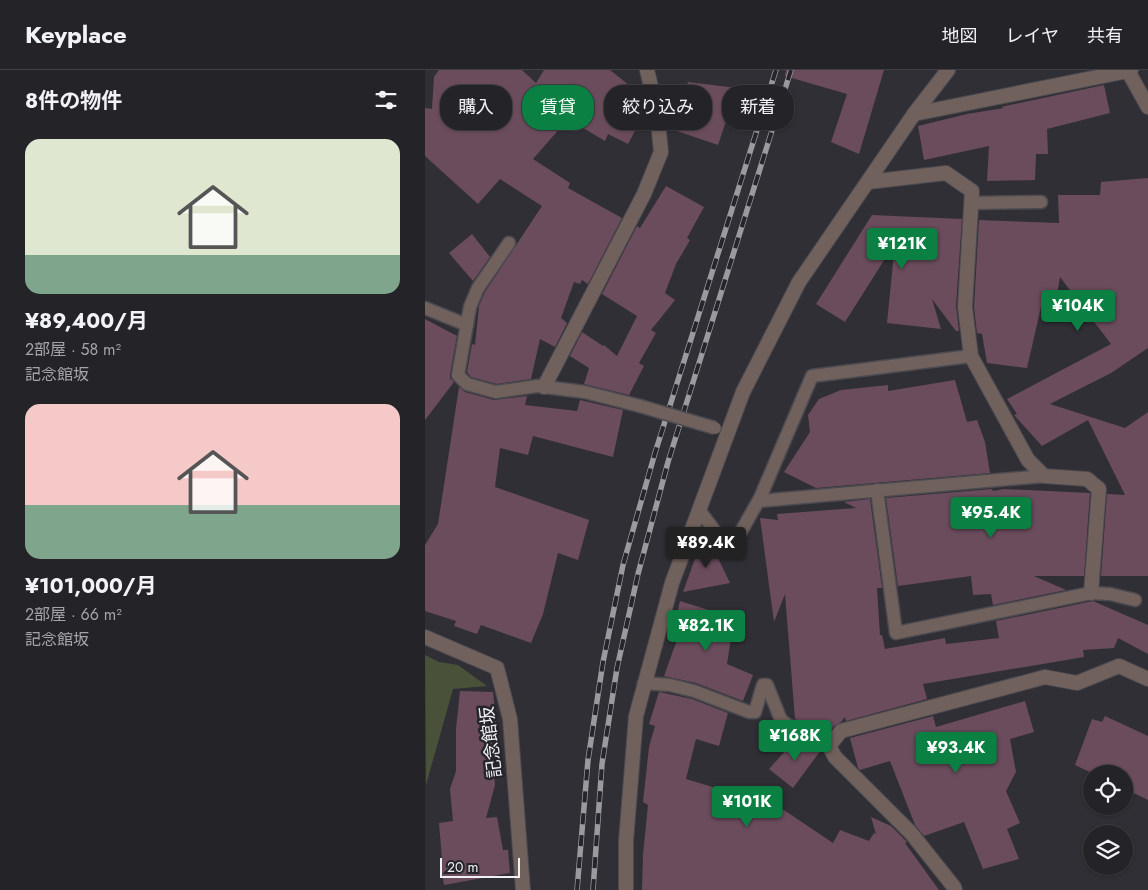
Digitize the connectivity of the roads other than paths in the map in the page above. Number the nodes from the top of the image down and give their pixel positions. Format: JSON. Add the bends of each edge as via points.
{"nodes":[{"id":1,"x":647,"y":70,"type":"edge"},
{"id":2,"x":947,"y":70,"type":"edge"},
{"id":3,"x":1130,"y":71,"type":"edge"},
{"id":4,"x":1148,"y":106,"type":"edge"},
{"id":5,"x":914,"y":114,"type":"junction"},
{"id":6,"x":868,"y":182,"type":"junction"},
{"id":7,"x":1041,"y":202,"type":"dead end"},
{"id":8,"x":971,"y":203,"type":"junction"},
{"id":9,"x":509,"y":243,"type":"dead end"},
{"id":10,"x":425,"y":308,"type":"edge"},
{"id":11,"x":467,"y":325,"type":"junction"},
{"id":12,"x":971,"y":356,"type":"junction"},
{"id":13,"x":544,"y":386,"type":"junction"},
{"id":14,"x":722,"y":430,"type":"junction"},
{"id":15,"x":1043,"y":476,"type":"junction"},
{"id":16,"x":877,"y":490,"type":"junction"},
{"id":17,"x":759,"y":501,"type":"junction"},
{"id":18,"x":699,"y":510,"type":"junction"},
{"id":19,"x":1091,"y":593,"type":"junction"},
{"id":20,"x":1135,"y":600,"type":"dead end"},
{"id":21,"x":425,"y":637,"type":"edge"},
{"id":22,"x":1148,"y":679,"type":"edge"},
{"id":23,"x":644,"y":683,"type":"junction"},
{"id":24,"x":829,"y":746,"type":"junction"},
{"id":25,"x":523,"y":890,"type":"edge"},
{"id":26,"x":626,"y":890,"type":"edge"},
{"id":27,"x":955,"y":890,"type":"edge"}],
"edges":[{"from":1,"to":13,"type":"street","via":[[657,111],[661,152],[644,194]]},
{"from":2,"to":5,"type":"street"},
{"from":3,"to":4,"type":"street"},
{"from":3,"to":5,"type":"street"},
{"from":5,"to":6,"type":"street"},
{"from":6,"to":8,"type":"street","via":[[946,173],[972,191]]},
{"from":6,"to":14,"type":"street","via":[[799,282]]},
{"from":7,"to":8,"type":"lane"},
{"from":8,"to":12,"type":"street","via":[[965,307]]},
{"from":9,"to":11,"type":"lane","via":[[478,288]]},
{"from":10,"to":11,"type":"lane"},
{"from":11,"to":13,"type":"lane","via":[[458,375],[467,384],[496,392]]},
{"from":12,"to":15,"type":"street","via":[[1028,460]]},
{"from":12,"to":17,"type":"lane","via":[[812,376]]},
{"from":13,"to":14,"type":"lane","bridge":true,"via":[[585,392]]},
{"from":14,"to":18,"type":"street"},
{"from":15,"to":16,"type":"lane"},
{"from":15,"to":19,"type":"street","via":[[1087,479],[1099,489]]},
{"from":16,"to":17,"type":"lane"},
{"from":16,"to":19,"type":"lane","via":[[896,633]]},
{"from":17,"to":18,"type":"lane","via":[[730,551]]},
{"from":18,"to":23,"type":"street","via":[[672,583]]},
{"from":19,"to":20,"type":"lane"},
{"from":21,"to":25,"type":"street","name":"記念館坂","via":[[497,668],[511,719]]},
{"from":22,"to":24,"type":"street","via":[[1119,666],[1077,683],[1045,677],[841,731]]},
{"from":23,"to":24,"type":"lane","via":[[693,691],[749,712],[755,712],[763,685],[767,685],[781,720]]},
{"from":23,"to":26,"type":"street","via":[[636,716],[626,841]]},
{"from":24,"to":27,"type":"street","via":[[835,757],[911,833]]}]}
